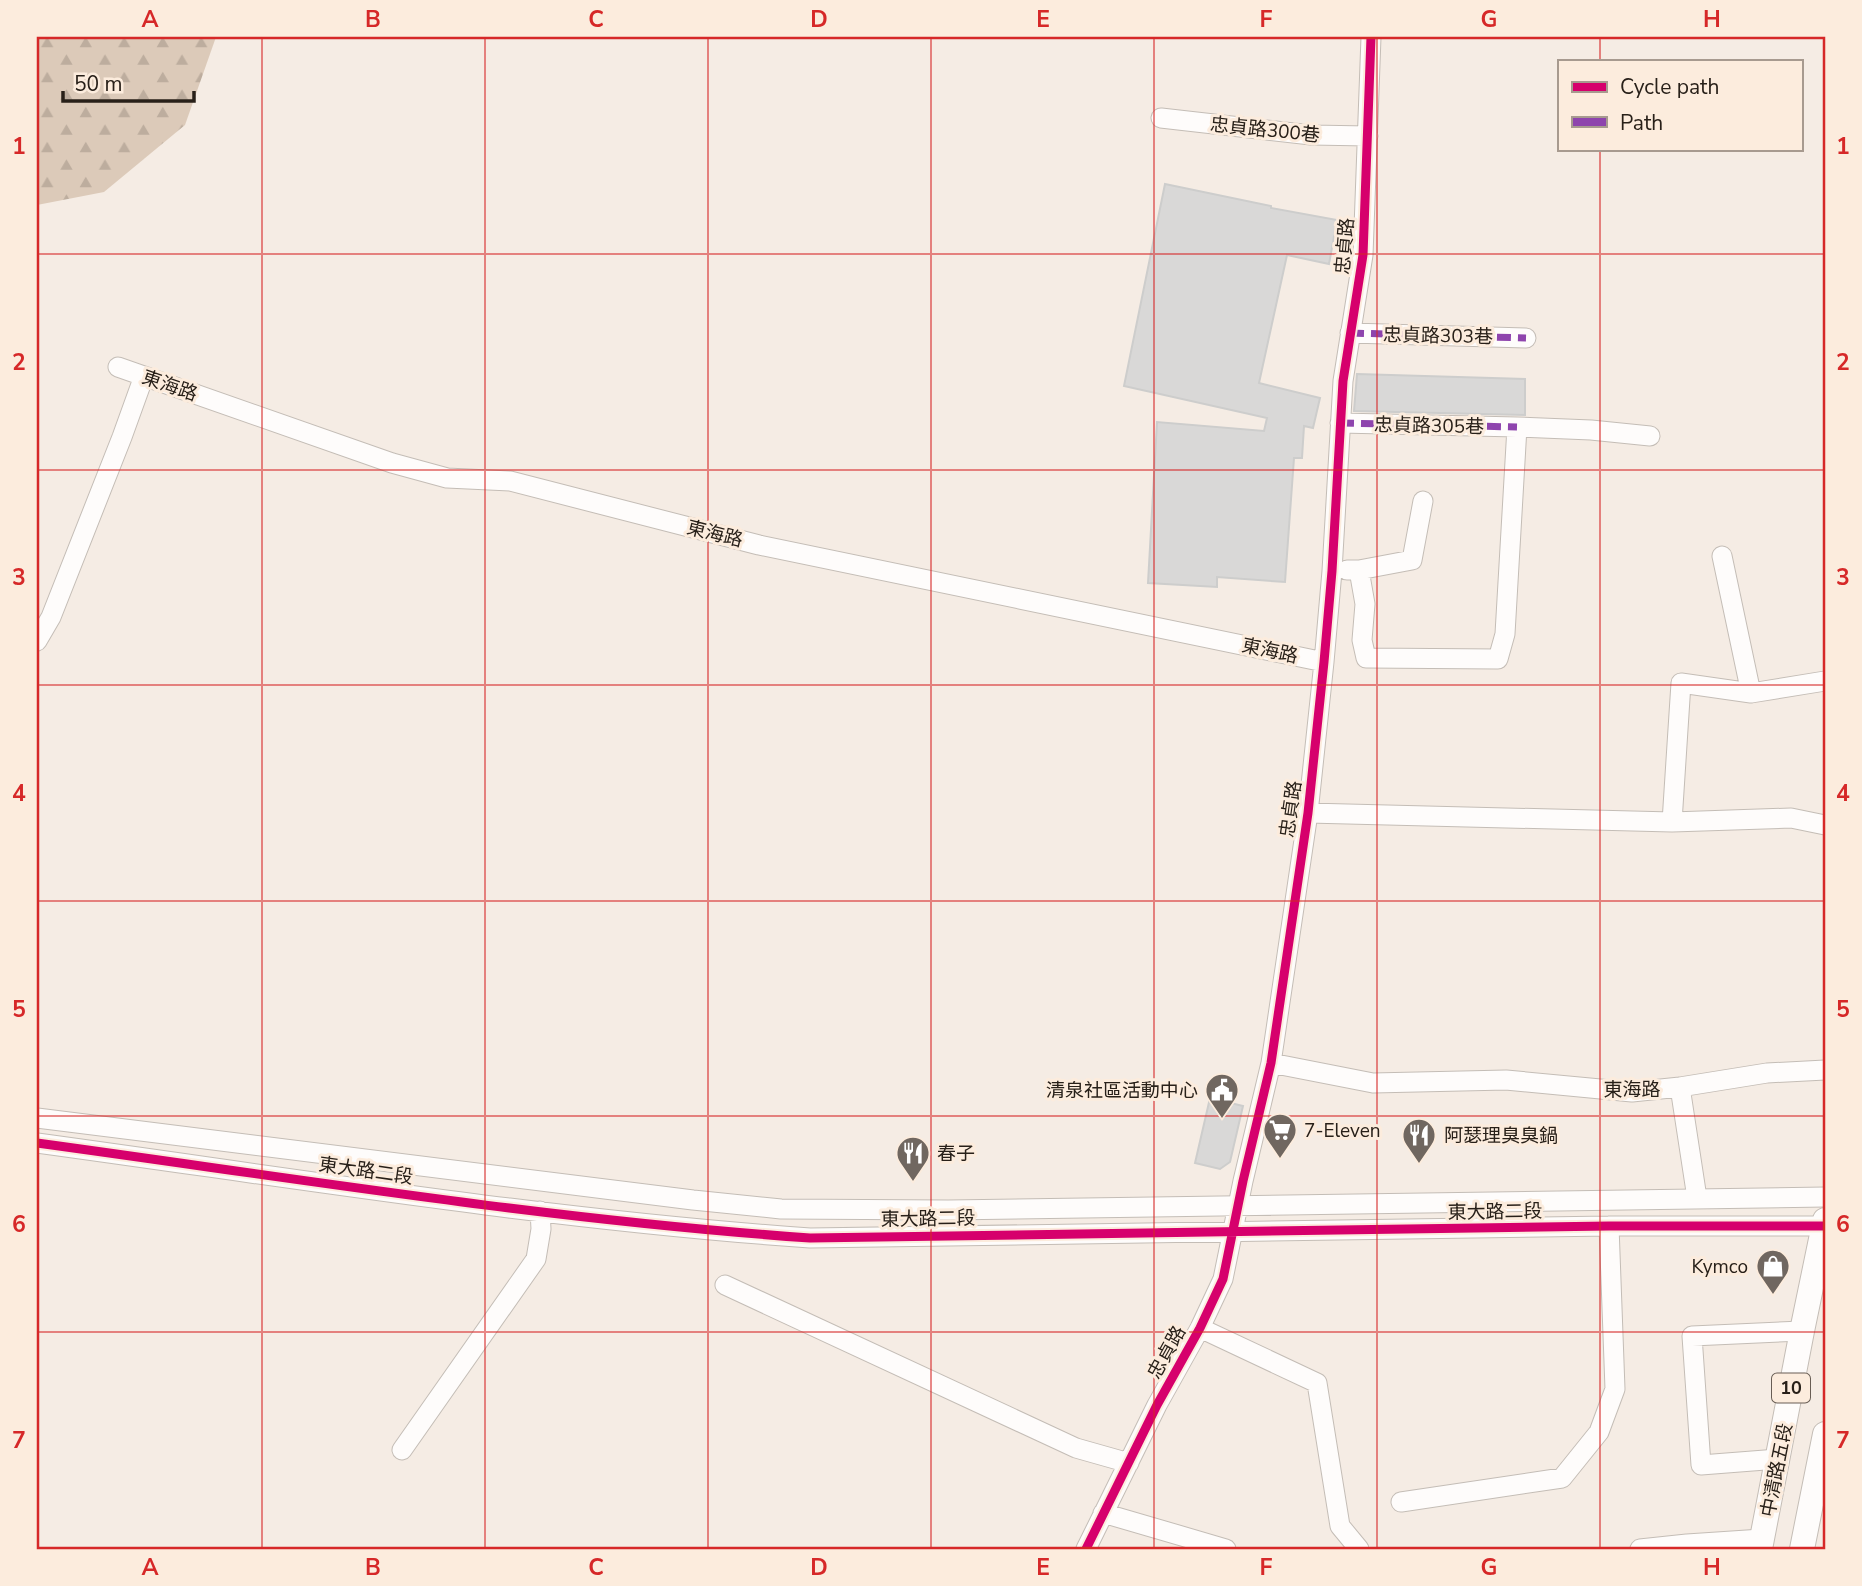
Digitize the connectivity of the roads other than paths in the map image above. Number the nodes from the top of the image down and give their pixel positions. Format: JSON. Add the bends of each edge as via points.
{"nodes":[{"id":1,"x":1371,"y":37,"type":"edge"},
{"id":2,"x":1161,"y":118,"type":"dead end"},
{"id":3,"x":1368,"y":136,"type":"junction"},
{"id":4,"x":1350,"y":333,"type":"junction"},
{"id":5,"x":1526,"y":338,"type":"dead end"},
{"id":6,"x":118,"y":367,"type":"dead end"},
{"id":7,"x":144,"y":376,"type":"junction"},
{"id":8,"x":1340,"y":423,"type":"junction"},
{"id":9,"x":1517,"y":427,"type":"junction"},
{"id":10,"x":1650,"y":436,"type":"dead end"},
{"id":11,"x":1423,"y":501,"type":"dead end"},
{"id":12,"x":1722,"y":556,"type":"dead end"},
{"id":13,"x":1359,"y":569,"type":"junction"},
{"id":14,"x":1332,"y":571,"type":"junction"},
{"id":15,"x":37,"y":640,"type":"edge"},
{"id":16,"x":1324,"y":662,"type":"junction"},
{"id":17,"x":1825,"y":681,"type":"edge"},
{"id":18,"x":1751,"y":693,"type":"junction"},
{"id":19,"x":1308,"y":813,"type":"junction"},
{"id":20,"x":1672,"y":822,"type":"junction"},
{"id":21,"x":1825,"y":825,"type":"edge"},
{"id":22,"x":1271,"y":1063,"type":"junction"},
{"id":23,"x":1825,"y":1070,"type":"edge"},
{"id":24,"x":1680,"y":1087,"type":"junction"},
{"id":25,"x":37,"y":1118,"type":"edge"},
{"id":26,"x":37,"y":1143,"type":"edge"},
{"id":27,"x":526,"y":1179,"type":"junction"},
{"id":28,"x":1825,"y":1197,"type":"edge"},
{"id":29,"x":1698,"y":1198,"type":"junction"},
{"id":30,"x":1238,"y":1206,"type":"junction"},
{"id":31,"x":532,"y":1210,"type":"junction"},
{"id":32,"x":1825,"y":1224,"type":"edge"},
{"id":33,"x":1609,"y":1226,"type":"junction"},
{"id":34,"x":1232,"y":1232,"type":"junction"},
{"id":35,"x":725,"y":1284,"type":"dead end"},
{"id":36,"x":1200,"y":1328,"type":"junction"},
{"id":37,"x":1802,"y":1331,"type":"junction"},
{"id":38,"x":1825,"y":1434,"type":"edge"},
{"id":39,"x":402,"y":1450,"type":"dead end"},
{"id":40,"x":1778,"y":1459,"type":"junction"},
{"id":41,"x":1129,"y":1463,"type":"junction"},
{"id":42,"x":1401,"y":1502,"type":"dead end"},
{"id":43,"x":1104,"y":1513,"type":"junction"},
{"id":44,"x":1761,"y":1544,"type":"edge"},
{"id":45,"x":1687,"y":1547,"type":"edge"},
{"id":46,"x":1086,"y":1549,"type":"edge"},
{"id":47,"x":1226,"y":1549,"type":"edge"},
{"id":48,"x":1359,"y":1549,"type":"edge"},
{"id":49,"x":1640,"y":1549,"type":"edge"},
{"id":50,"x":1802,"y":1549,"type":"edge"}],
"edges":[{"from":1,"to":3,"type":"street","name":"忠貞路"},
{"from":2,"to":3,"type":"street","name":"忠貞路300巷","via":[[1311,135]]},
{"from":3,"to":4,"type":"street","name":"忠貞路","via":[[1363,255]]},
{"from":4,"to":5,"type":"street","name":"忠貞路303巷"},
{"from":4,"to":8,"type":"street","name":"忠貞路"},
{"from":6,"to":7,"type":"street","name":"東海路"},
{"from":7,"to":15,"type":"street","via":[[51,617]]},
{"from":7,"to":16,"type":"street","name":"東海路","via":[[447,478],[510,481],[759,545]]},
{"from":8,"to":9,"type":"street","name":"忠貞路305巷"},
{"from":8,"to":14,"type":"street","name":"忠貞路"},
{"from":9,"to":10,"type":"street","name":"忠貞路305巷"},
{"from":9,"to":13,"type":"street","via":[[1506,634],[1498,659],[1366,658]]},
{"from":11,"to":13,"type":"street","via":[[1412,559]]},
{"from":12,"to":18,"type":"street"},
{"from":13,"to":14,"type":"street"},
{"from":14,"to":16,"type":"street","name":"忠貞路"},
{"from":16,"to":19,"type":"street","name":"忠貞路"},
{"from":17,"to":18,"type":"street"},
{"from":18,"to":20,"type":"street","via":[[1681,683]]},
{"from":19,"to":20,"type":"street"},
{"from":19,"to":22,"type":"street","name":"忠貞路"},
{"from":20,"to":21,"type":"street","via":[[1791,818]]},
{"from":22,"to":24,"type":"street","name":"東海路","via":[[1373,1083],[1506,1080],[1632,1092]]},
{"from":22,"to":30,"type":"street","name":"忠貞路"},
{"from":23,"to":24,"type":"street","name":"東海路","via":[[1767,1073]]},
{"from":24,"to":29,"type":"street"},
{"from":25,"to":27,"type":"street","name":"東大路二段"},
{"from":26,"to":31,"type":"street","name":"東大路二段"},
{"from":27,"to":30,"type":"street","name":"東大路二段","via":[[781,1209]]},
{"from":27,"to":31,"type":"street"},
{"from":28,"to":29,"type":"street","name":"東大路二段"},
{"from":29,"to":30,"type":"street","name":"東大路二段"},
{"from":30,"to":34,"type":"street","name":"忠貞路"},
{"from":31,"to":34,"type":"street","name":"東大路二段","via":[[810,1238]]},
{"from":31,"to":39,"type":"street","via":[[541,1228],[536,1259]]},
{"from":32,"to":33,"type":"street","name":"東大路二段"},
{"from":32,"to":37,"type":"main road","name":"中清路五段","number":"10"},
{"from":33,"to":34,"type":"street","name":"東大路二段"},
{"from":33,"to":42,"type":"street","via":[[1615,1389],[1599,1432],[1562,1478]]},
{"from":34,"to":36,"type":"street","name":"忠貞路","via":[[1223,1279]]},
{"from":35,"to":41,"type":"street","via":[[1076,1448]]},
{"from":36,"to":41,"type":"street","name":"忠貞路"},
{"from":36,"to":48,"type":"street","via":[[1317,1383],[1340,1526]]},
{"from":37,"to":40,"type":"main road","name":"中清路五段","number":"10"},
{"from":37,"to":40,"type":"street","via":[[1692,1336],[1701,1465]]},
{"from":38,"to":50,"type":"main road"},
{"from":40,"to":44,"type":"main road","name":"中清路五段","number":"10"},
{"from":41,"to":43,"type":"street","name":"忠貞路"},
{"from":43,"to":46,"type":"street","name":"忠貞路"},
{"from":43,"to":47,"type":"street"},
{"from":44,"to":45,"type":"street"},
{"from":45,"to":49,"type":"street"}]}
